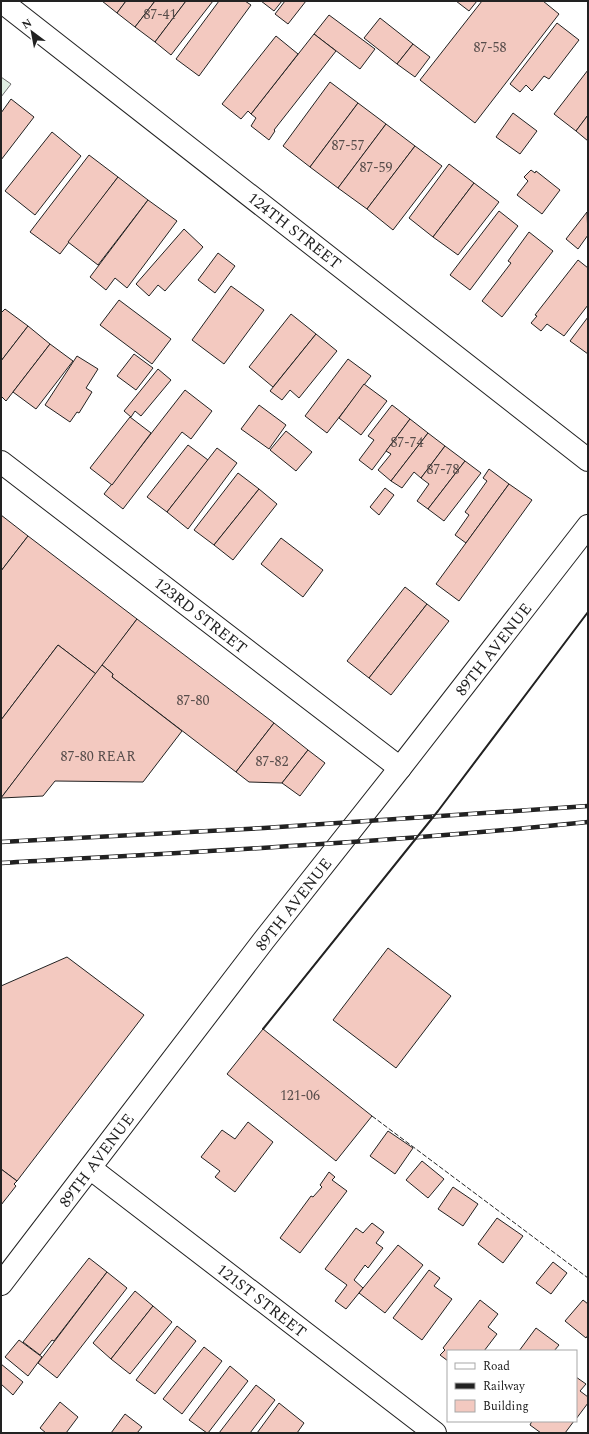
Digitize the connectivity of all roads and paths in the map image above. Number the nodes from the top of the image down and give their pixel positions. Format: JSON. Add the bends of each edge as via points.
{"nodes":[{"id":1,"x":1,"y":1,"type":"edge"},
{"id":2,"x":588,"y":460,"type":"edge"},
{"id":3,"x":1,"y":462,"type":"edge"},
{"id":4,"x":588,"y":526,"type":"edge"},
{"id":5,"x":400,"y":768,"type":"junction"},
{"id":6,"x":90,"y":1168,"type":"junction"},
{"id":7,"x":1,"y":1284,"type":"edge"},
{"id":8,"x":435,"y":1433,"type":"edge"}],
"edges":[{"from":1,"to":2,"type":"street","name":"124TH STREET"},
{"from":3,"to":5,"type":"street","name":"123RD STREET"},
{"from":4,"to":5,"type":"street","name":"89TH AVENUE"},
{"from":5,"to":6,"type":"street","name":"89TH AVENUE","via":[[259,946]]},
{"from":6,"to":7,"type":"street","name":"89TH AVENUE"},
{"from":6,"to":8,"type":"street","name":"121ST STREET"}]}
